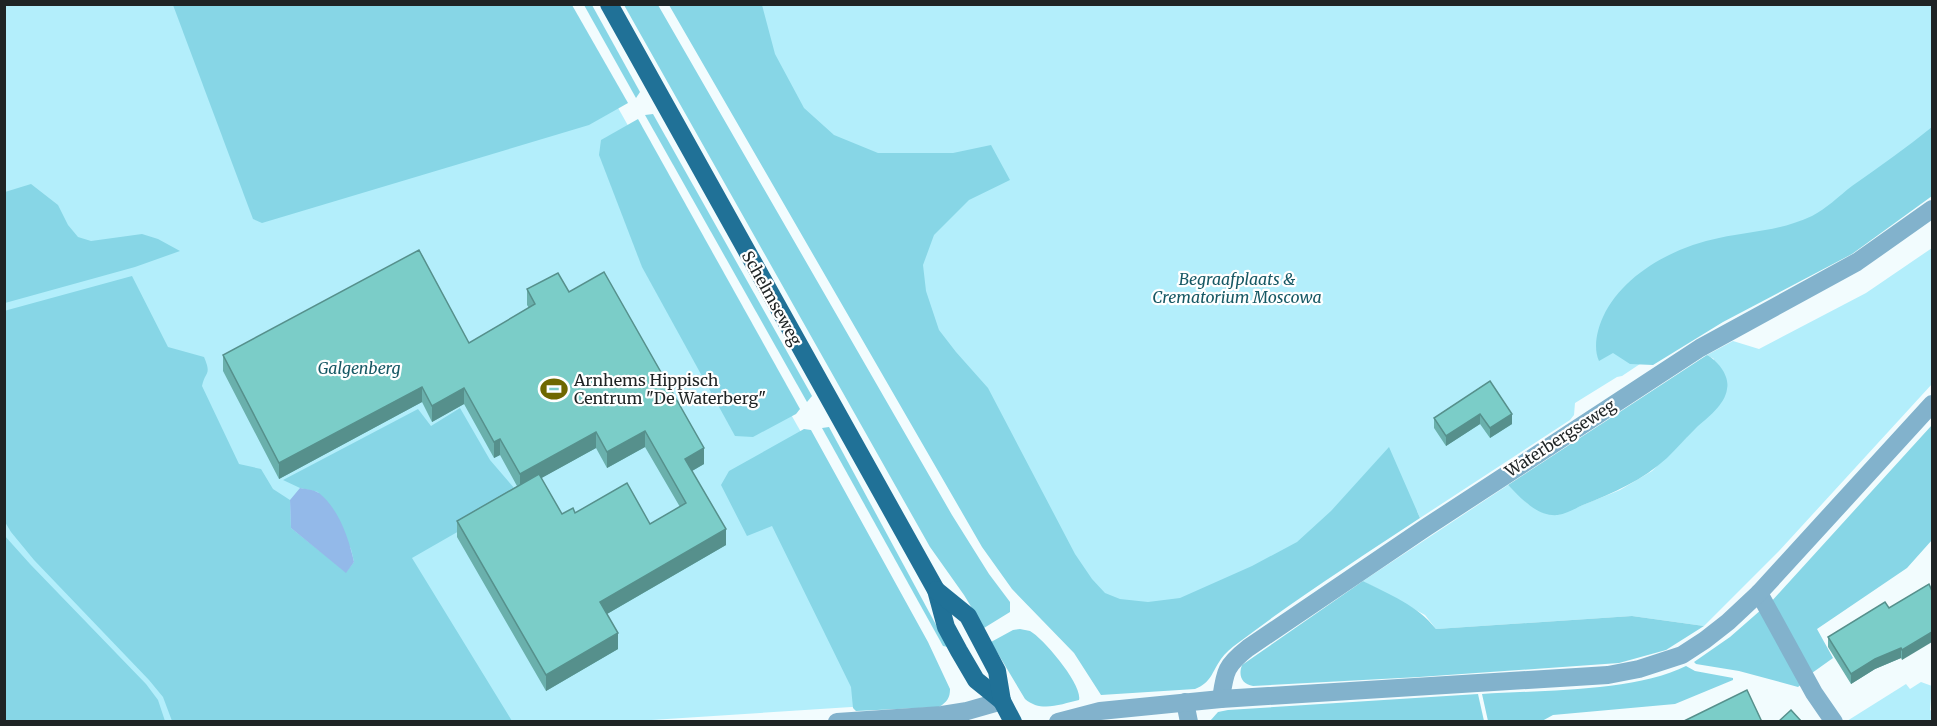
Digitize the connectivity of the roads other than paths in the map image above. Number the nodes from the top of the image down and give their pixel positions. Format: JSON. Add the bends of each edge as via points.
{"nodes":[{"id":1,"x":609,"y":4,"type":"edge"},
{"id":2,"x":1932,"y":209,"type":"edge"},
{"id":3,"x":1932,"y":404,"type":"edge"},
{"id":4,"x":936,"y":590,"type":"junction"},
{"id":5,"x":1759,"y":593,"type":"junction"},
{"id":6,"x":1221,"y":699,"type":"junction"},
{"id":7,"x":1002,"y":701,"type":"junction"},
{"id":8,"x":1185,"y":702,"type":"junction"},
{"id":9,"x":837,"y":722,"type":"edge"},
{"id":10,"x":1013,"y":722,"type":"edge"},
{"id":11,"x":1058,"y":722,"type":"edge"},
{"id":12,"x":1189,"y":722,"type":"edge"},
{"id":13,"x":1834,"y":722,"type":"edge"}],
"edges":[{"from":1,"to":4,"type":"main road","name":"Schelmseweg"},
{"from":2,"to":6,"type":"street","name":"Waterbergseweg","via":[[1857,262],[1728,331],[1603,410],[1248,648],[1225,670]]},
{"from":3,"to":5,"type":"street"},
{"from":4,"to":7,"type":"main road","name":"Schelmseweg","via":[[946,627],[964,661],[976,680]]},
{"from":4,"to":7,"type":"main road","name":"Schelmseweg","via":[[968,616],[997,671]]},
{"from":5,"to":6,"type":"street","via":[[1682,655],[1629,671],[1572,678]]},
{"from":5,"to":13,"type":"street"},
{"from":6,"to":8,"type":"street"},
{"from":7,"to":9,"type":"street","via":[[942,715]]},
{"from":7,"to":10,"type":"main road","name":"Schelmseweg"},
{"from":8,"to":11,"type":"street","via":[[1100,711]]},
{"from":8,"to":12,"type":"street"}]}
